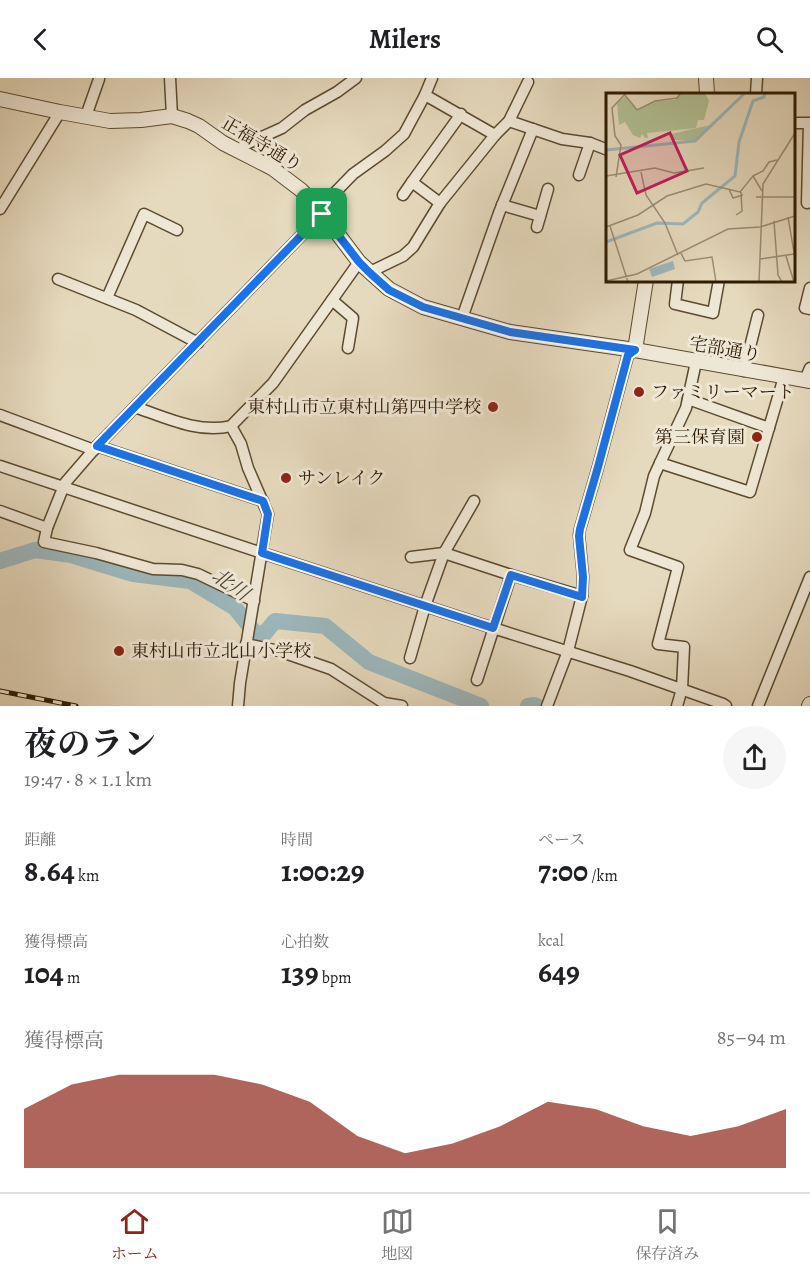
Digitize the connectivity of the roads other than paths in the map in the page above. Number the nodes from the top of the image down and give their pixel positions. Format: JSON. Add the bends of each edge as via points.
{"nodes":[{"id":1,"x":170,"y":78,"type":"edge"},
{"id":2,"x":356,"y":78,"type":"edge"},
{"id":3,"x":432,"y":78,"type":"edge"},
{"id":4,"x":706,"y":78,"type":"edge"},
{"id":5,"x":757,"y":78,"type":"edge"},
{"id":6,"x":99,"y":79,"type":"edge"},
{"id":7,"x":528,"y":82,"type":"dead end"},
{"id":8,"x":707,"y":93,"type":"edge"},
{"id":9,"x":756,"y":93,"type":"edge"},
{"id":10,"x":425,"y":95,"type":"junction"},
{"id":11,"x":0,"y":99,"type":"edge"},
{"id":12,"x":60,"y":112,"type":"junction"},
{"id":13,"x":460,"y":114,"type":"junction"},
{"id":14,"x":86,"y":116,"type":"junction"},
{"id":15,"x":172,"y":116,"type":"junction"},
{"id":16,"x":509,"y":121,"type":"junction"},
{"id":17,"x":795,"y":123,"type":"edge"},
{"id":18,"x":534,"y":129,"type":"junction"},
{"id":19,"x":809,"y":131,"type":"edge"},
{"id":20,"x":495,"y":135,"type":"junction"},
{"id":21,"x":590,"y":143,"type":"junction"},
{"id":22,"x":606,"y":149,"type":"edge"},
{"id":23,"x":241,"y":152,"type":"junction"},
{"id":24,"x":579,"y":175,"type":"dead end"},
{"id":25,"x":412,"y":182,"type":"junction"},
{"id":26,"x":548,"y":189,"type":"dead end"},
{"id":27,"x":403,"y":195,"type":"dead end"},
{"id":28,"x":810,"y":202,"type":"edge"},
{"id":29,"x":440,"y":203,"type":"junction"},
{"id":30,"x":502,"y":206,"type":"junction"},
{"id":31,"x":0,"y":209,"type":"edge"},
{"id":32,"x":321,"y":212,"type":"junction"},
{"id":33,"x":177,"y":230,"type":"dead end"},
{"id":34,"x":359,"y":262,"type":"junction"},
{"id":35,"x":370,"y":273,"type":"junction"},
{"id":36,"x":58,"y":279,"type":"dead end"},
{"id":37,"x":646,"y":282,"type":"edge"},
{"id":38,"x":678,"y":282,"type":"edge"},
{"id":39,"x":718,"y":282,"type":"edge"},
{"id":40,"x":810,"y":288,"type":"edge"},
{"id":41,"x":107,"y":298,"type":"junction"},
{"id":42,"x":332,"y":300,"type":"junction"},
{"id":43,"x":810,"y":309,"type":"edge"},
{"id":44,"x":758,"y":315,"type":"dead end"},
{"id":45,"x":462,"y":318,"type":"junction"},
{"id":46,"x":198,"y":343,"type":"junction"},
{"id":47,"x":348,"y":348,"type":"dead end"},
{"id":48,"x":635,"y":350,"type":"junction"},
{"id":49,"x":696,"y":362,"type":"junction"},
{"id":50,"x":744,"y":371,"type":"junction"},
{"id":51,"x":784,"y":377,"type":"junction"},
{"id":52,"x":808,"y":377,"type":"edge"},
{"id":53,"x":688,"y":399,"type":"junction"},
{"id":54,"x":135,"y":407,"type":"junction"},
{"id":55,"x":0,"y":415,"type":"edge"},
{"id":56,"x":231,"y":426,"type":"junction"},
{"id":57,"x":769,"y":428,"type":"junction"},
{"id":58,"x":95,"y":448,"type":"junction"},
{"id":59,"x":660,"y":463,"type":"junction"},
{"id":60,"x":0,"y":466,"type":"edge"},
{"id":61,"x":62,"y":487,"type":"junction"},
{"id":62,"x":263,"y":501,"type":"junction"},
{"id":63,"x":474,"y":501,"type":"dead end"},
{"id":64,"x":0,"y":511,"type":"edge"},
{"id":65,"x":47,"y":528,"type":"junction"},
{"id":66,"x":262,"y":553,"type":"junction"},
{"id":67,"x":444,"y":554,"type":"junction"},
{"id":68,"x":411,"y":557,"type":"dead end"},
{"id":69,"x":511,"y":575,"type":"junction"},
{"id":70,"x":810,"y":577,"type":"edge"},
{"id":71,"x":582,"y":597,"type":"junction"},
{"id":72,"x":253,"y":605,"type":"junction"},
{"id":73,"x":425,"y":606,"type":"junction"},
{"id":74,"x":493,"y":628,"type":"junction"},
{"id":75,"x":247,"y":639,"type":"junction"},
{"id":76,"x":568,"y":651,"type":"junction"},
{"id":77,"x":410,"y":658,"type":"dead end"},
{"id":78,"x":477,"y":680,"type":"dead end"},
{"id":79,"x":682,"y":689,"type":"junction"},
{"id":80,"x":548,"y":703,"type":"edge"},
{"id":81,"x":238,"y":706,"type":"edge"},
{"id":82,"x":402,"y":706,"type":"edge"},
{"id":83,"x":677,"y":706,"type":"edge"},
{"id":84,"x":726,"y":706,"type":"edge"},
{"id":85,"x":758,"y":706,"type":"edge"}],
"edges":[{"from":1,"to":15,"type":"street"},
{"from":2,"to":23,"type":"street","via":[[282,128],[244,145]]},
{"from":3,"to":10,"type":"street"},
{"from":4,"to":8,"type":"street"},
{"from":5,"to":9,"type":"street"},
{"from":6,"to":14,"type":"street"},
{"from":7,"to":16,"type":"street"},
{"from":10,"to":13,"type":"street"},
{"from":10,"to":32,"type":"street","via":[[404,134],[353,174]]},
{"from":11,"to":12,"type":"street"},
{"from":12,"to":14,"type":"street"},
{"from":12,"to":31,"type":"street"},
{"from":13,"to":20,"type":"street"},
{"from":13,"to":25,"type":"street"},
{"from":14,"to":15,"type":"street","via":[[110,121]]},
{"from":15,"to":23,"type":"street","name":"正福寺通り"},
{"from":16,"to":18,"type":"street"},
{"from":16,"to":20,"type":"street"},
{"from":17,"to":19,"type":"street","via":[[809,123]]},
{"from":18,"to":21,"type":"street"},
{"from":18,"to":30,"type":"street"},
{"from":19,"to":28,"type":"street","via":[[807,203]]},
{"from":20,"to":29,"type":"street"},
{"from":21,"to":22,"type":"street"},
{"from":21,"to":24,"type":"street"},
{"from":23,"to":32,"type":"street","name":"正福寺通り","via":[[272,168],[301,190]]},
{"from":25,"to":27,"type":"street"},
{"from":25,"to":29,"type":"street"},
{"from":26,"to":30,"type":"street","via":[[538,221]]},
{"from":29,"to":35,"type":"street","via":[[413,247]]},
{"from":30,"to":45,"type":"street"},
{"from":32,"to":34,"type":"street","name":"正福寺通り"},
{"from":32,"to":46,"type":"street"},
{"from":33,"to":41,"type":"street","via":[[144,214]]},
{"from":34,"to":35,"type":"street","name":"正福寺通り"},
{"from":34,"to":42,"type":"street"},
{"from":35,"to":45,"type":"street","name":"正福寺通り","via":[[389,290],[423,307]]},
{"from":36,"to":41,"type":"street"},
{"from":37,"to":48,"type":"street"},
{"from":38,"to":39,"type":"street","via":[[675,304],[713,313]]},
{"from":40,"to":43,"type":"street","via":[[805,308]]},
{"from":41,"to":46,"type":"street"},
{"from":42,"to":47,"type":"street","via":[[353,318]]},
{"from":42,"to":56,"type":"street","via":[[273,383]]},
{"from":44,"to":50,"type":"street"},
{"from":45,"to":48,"type":"street","name":"正福寺通り","via":[[510,332]]},
{"from":46,"to":54,"type":"street"},
{"from":48,"to":49,"type":"street","name":"宅部通り"},
{"from":48,"to":71,"type":"street","via":[[628,355],[580,529]]},
{"from":49,"to":50,"type":"street","name":"宅部通り"},
{"from":49,"to":53,"type":"street"},
{"from":50,"to":51,"type":"street","name":"宅部通り"},
{"from":51,"to":52,"type":"street","name":"宅部通り"},
{"from":51,"to":57,"type":"street"},
{"from":53,"to":57,"type":"street"},
{"from":53,"to":59,"type":"street"},
{"from":54,"to":56,"type":"street","via":[[188,425]]},
{"from":54,"to":58,"type":"street"},
{"from":55,"to":58,"type":"street"},
{"from":56,"to":62,"type":"street"},
{"from":57,"to":59,"type":"street","via":[[750,492]]},
{"from":58,"to":61,"type":"street"},
{"from":58,"to":62,"type":"street"},
{"from":59,"to":79,"type":"street","via":[[630,550],[678,567],[658,644],[684,647]]},
{"from":60,"to":61,"type":"street"},
{"from":61,"to":65,"type":"street"},
{"from":61,"to":66,"type":"street"},
{"from":62,"to":66,"type":"street","via":[[268,514]]},
{"from":63,"to":67,"type":"street"},
{"from":64,"to":65,"type":"street"},
{"from":65,"to":72,"type":"street","via":[[44,542],[153,569],[198,574]]},
{"from":66,"to":72,"type":"street"},
{"from":66,"to":73,"type":"street"},
{"from":67,"to":68,"type":"street"},
{"from":67,"to":69,"type":"street"},
{"from":67,"to":73,"type":"street"},
{"from":69,"to":71,"type":"street"},
{"from":69,"to":74,"type":"street"},
{"from":70,"to":85,"type":"street"},
{"from":71,"to":76,"type":"street"},
{"from":72,"to":75,"type":"street"},
{"from":73,"to":74,"type":"street"},
{"from":73,"to":77,"type":"street"},
{"from":74,"to":76,"type":"street"},
{"from":74,"to":78,"type":"street"},
{"from":75,"to":81,"type":"street"},
{"from":75,"to":82,"type":"street","via":[[331,669],[384,703]]},
{"from":76,"to":79,"type":"street"},
{"from":76,"to":80,"type":"street"},
{"from":79,"to":83,"type":"street"},
{"from":79,"to":84,"type":"street"}]}
